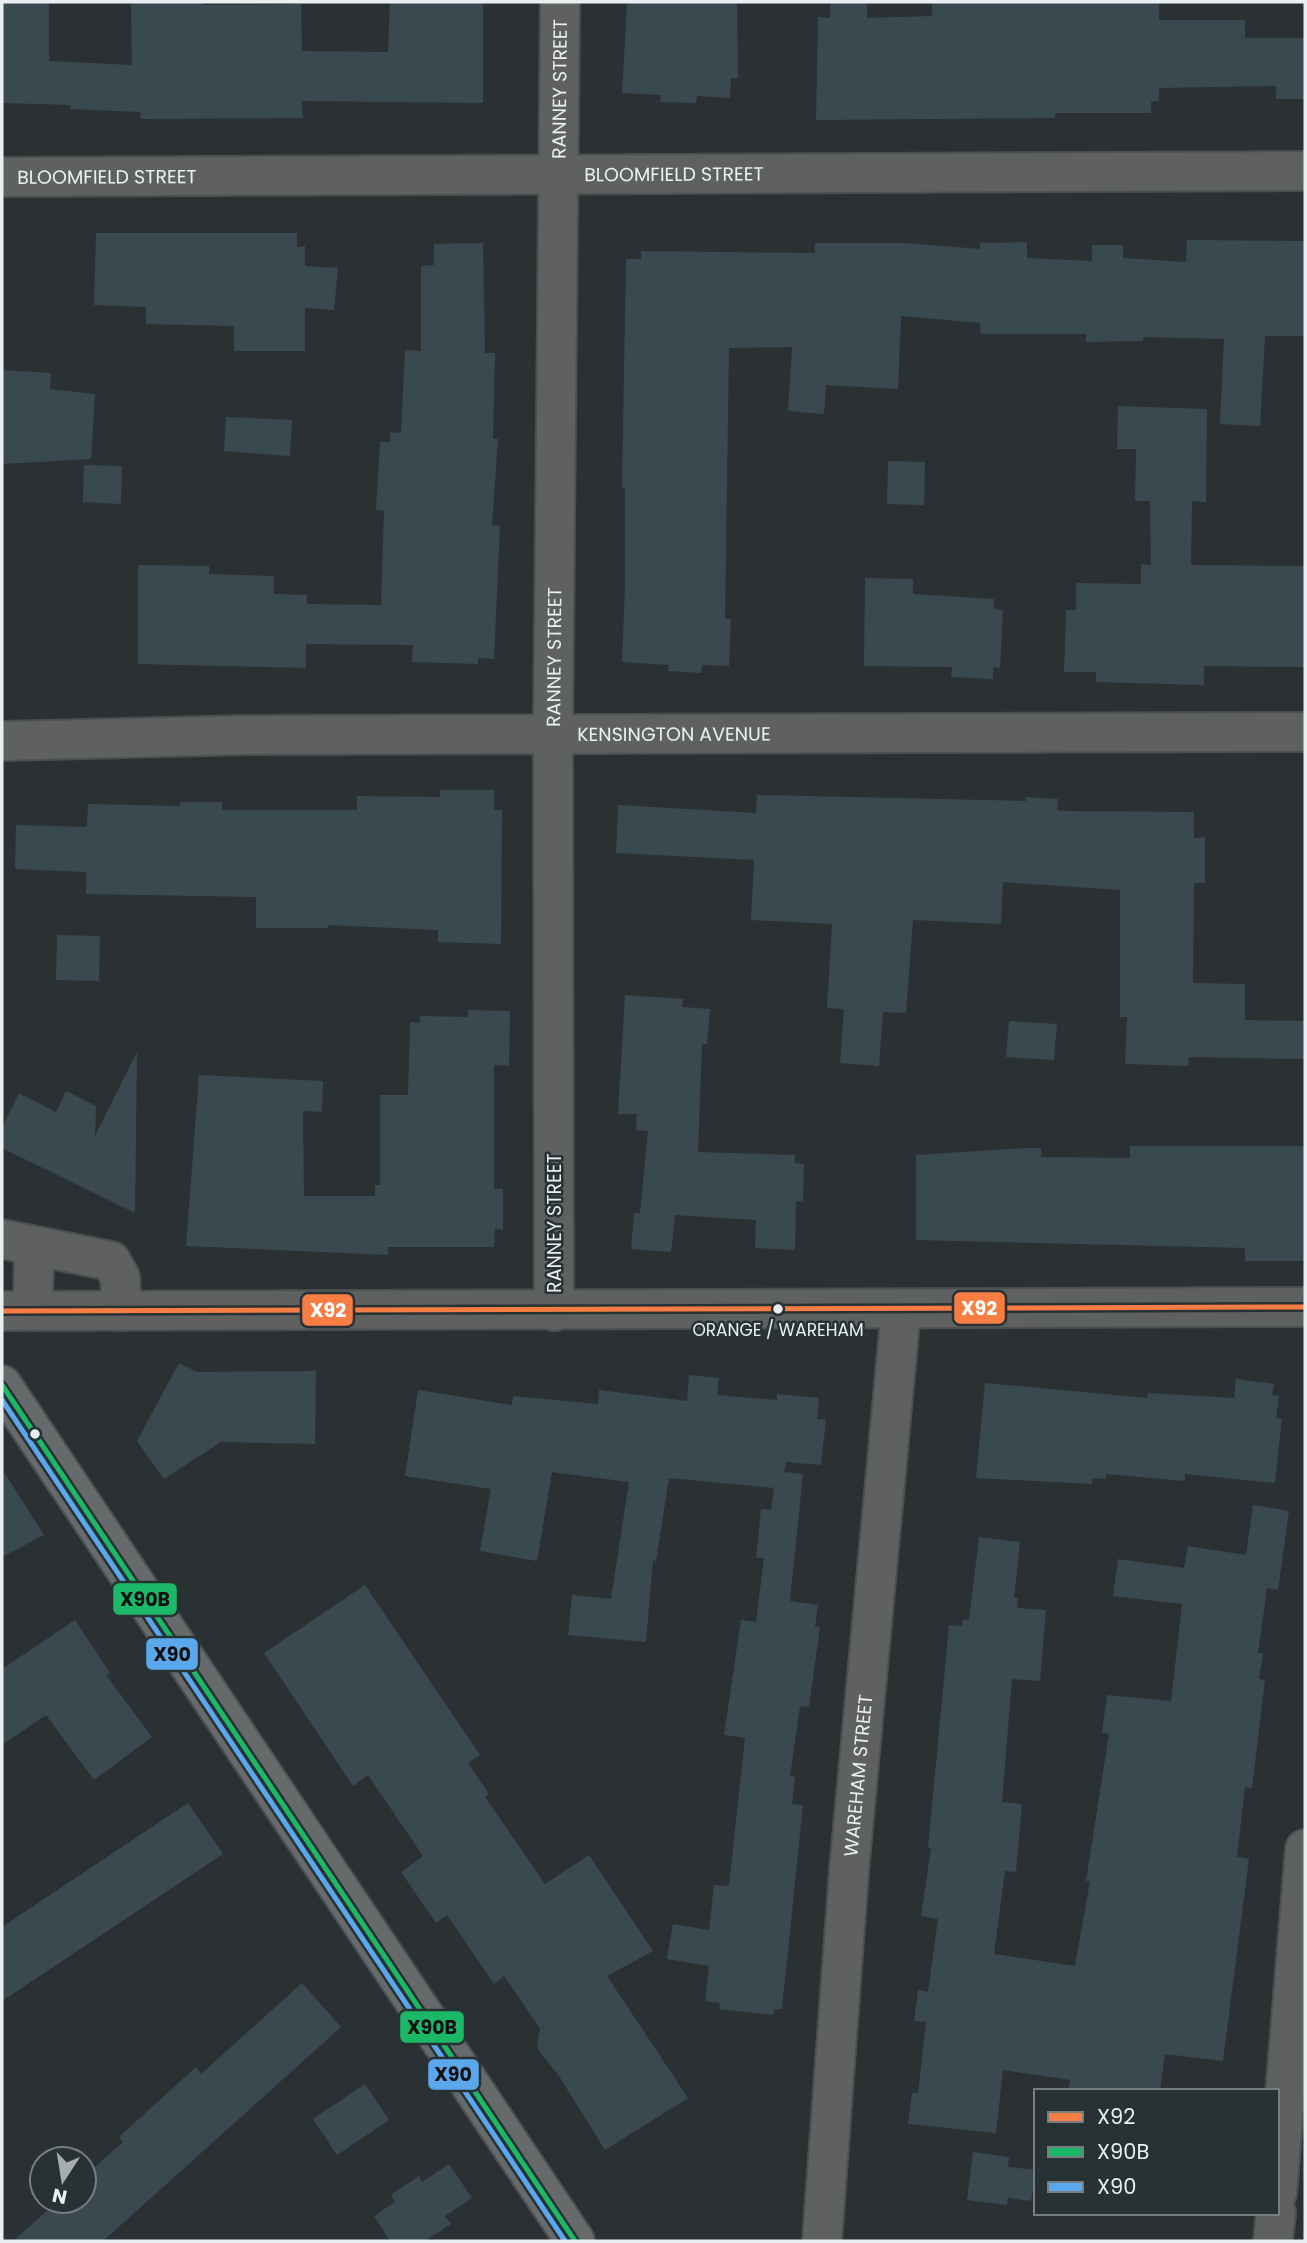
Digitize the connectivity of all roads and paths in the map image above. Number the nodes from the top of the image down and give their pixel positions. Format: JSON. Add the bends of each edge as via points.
{"nodes":[{"id":1,"x":561,"y":2,"type":"edge"},
{"id":2,"x":1305,"y":171,"type":"edge"},
{"id":3,"x":559,"y":175,"type":"junction"},
{"id":4,"x":2,"y":177,"type":"edge"},
{"id":5,"x":1305,"y":732,"type":"edge"},
{"id":6,"x":553,"y":734,"type":"junction"},
{"id":7,"x":2,"y":741,"type":"edge"},
{"id":8,"x":18,"y":1243,"type":"edge"},
{"id":9,"x":1305,"y":1307,"type":"edge"},
{"id":10,"x":901,"y":1310,"type":"junction"},
{"id":11,"x":18,"y":1311,"type":"edge"},
{"id":12,"x":122,"y":1311,"type":"junction"},
{"id":13,"x":554,"y":1311,"type":"junction"},
{"id":14,"x":2,"y":1385,"type":"edge"},
{"id":15,"x":1305,"y":1849,"type":"edge"},
{"id":16,"x":1279,"y":2168,"type":"edge"},
{"id":17,"x":1276,"y":2215,"type":"edge"},
{"id":18,"x":575,"y":2241,"type":"edge"},
{"id":19,"x":822,"y":2241,"type":"edge"},
{"id":20,"x":1273,"y":2241,"type":"edge"}],
"edges":[{"from":1,"to":3,"type":"street","name":"RANNEY STREET"},
{"from":2,"to":3,"type":"street","name":"BLOOMFIELD STREET"},
{"from":3,"to":4,"type":"street","name":"BLOOMFIELD STREET"},
{"from":3,"to":6,"type":"street","name":"RANNEY STREET"},
{"from":5,"to":6,"type":"street","name":"KENSINGTON AVENUE"},
{"from":6,"to":7,"type":"street","name":"KENSINGTON AVENUE","via":[[247,734]]},
{"from":6,"to":13,"type":"street","name":"RANNEY STREET"},
{"from":8,"to":11,"type":"street"},
{"from":8,"to":12,"type":"street","via":[[111,1261],[120,1277]]},
{"from":9,"to":10,"type":"street"},
{"from":10,"to":13,"type":"street"},
{"from":10,"to":19,"type":"street","name":"WAREHAM STREET","via":[[849,1871]]},
{"from":11,"to":12,"type":"street"},
{"from":12,"to":13,"type":"street"},
{"from":14,"to":18,"type":"main road"},
{"from":15,"to":16,"type":"street"},
{"from":17,"to":20,"type":"street"}]}
